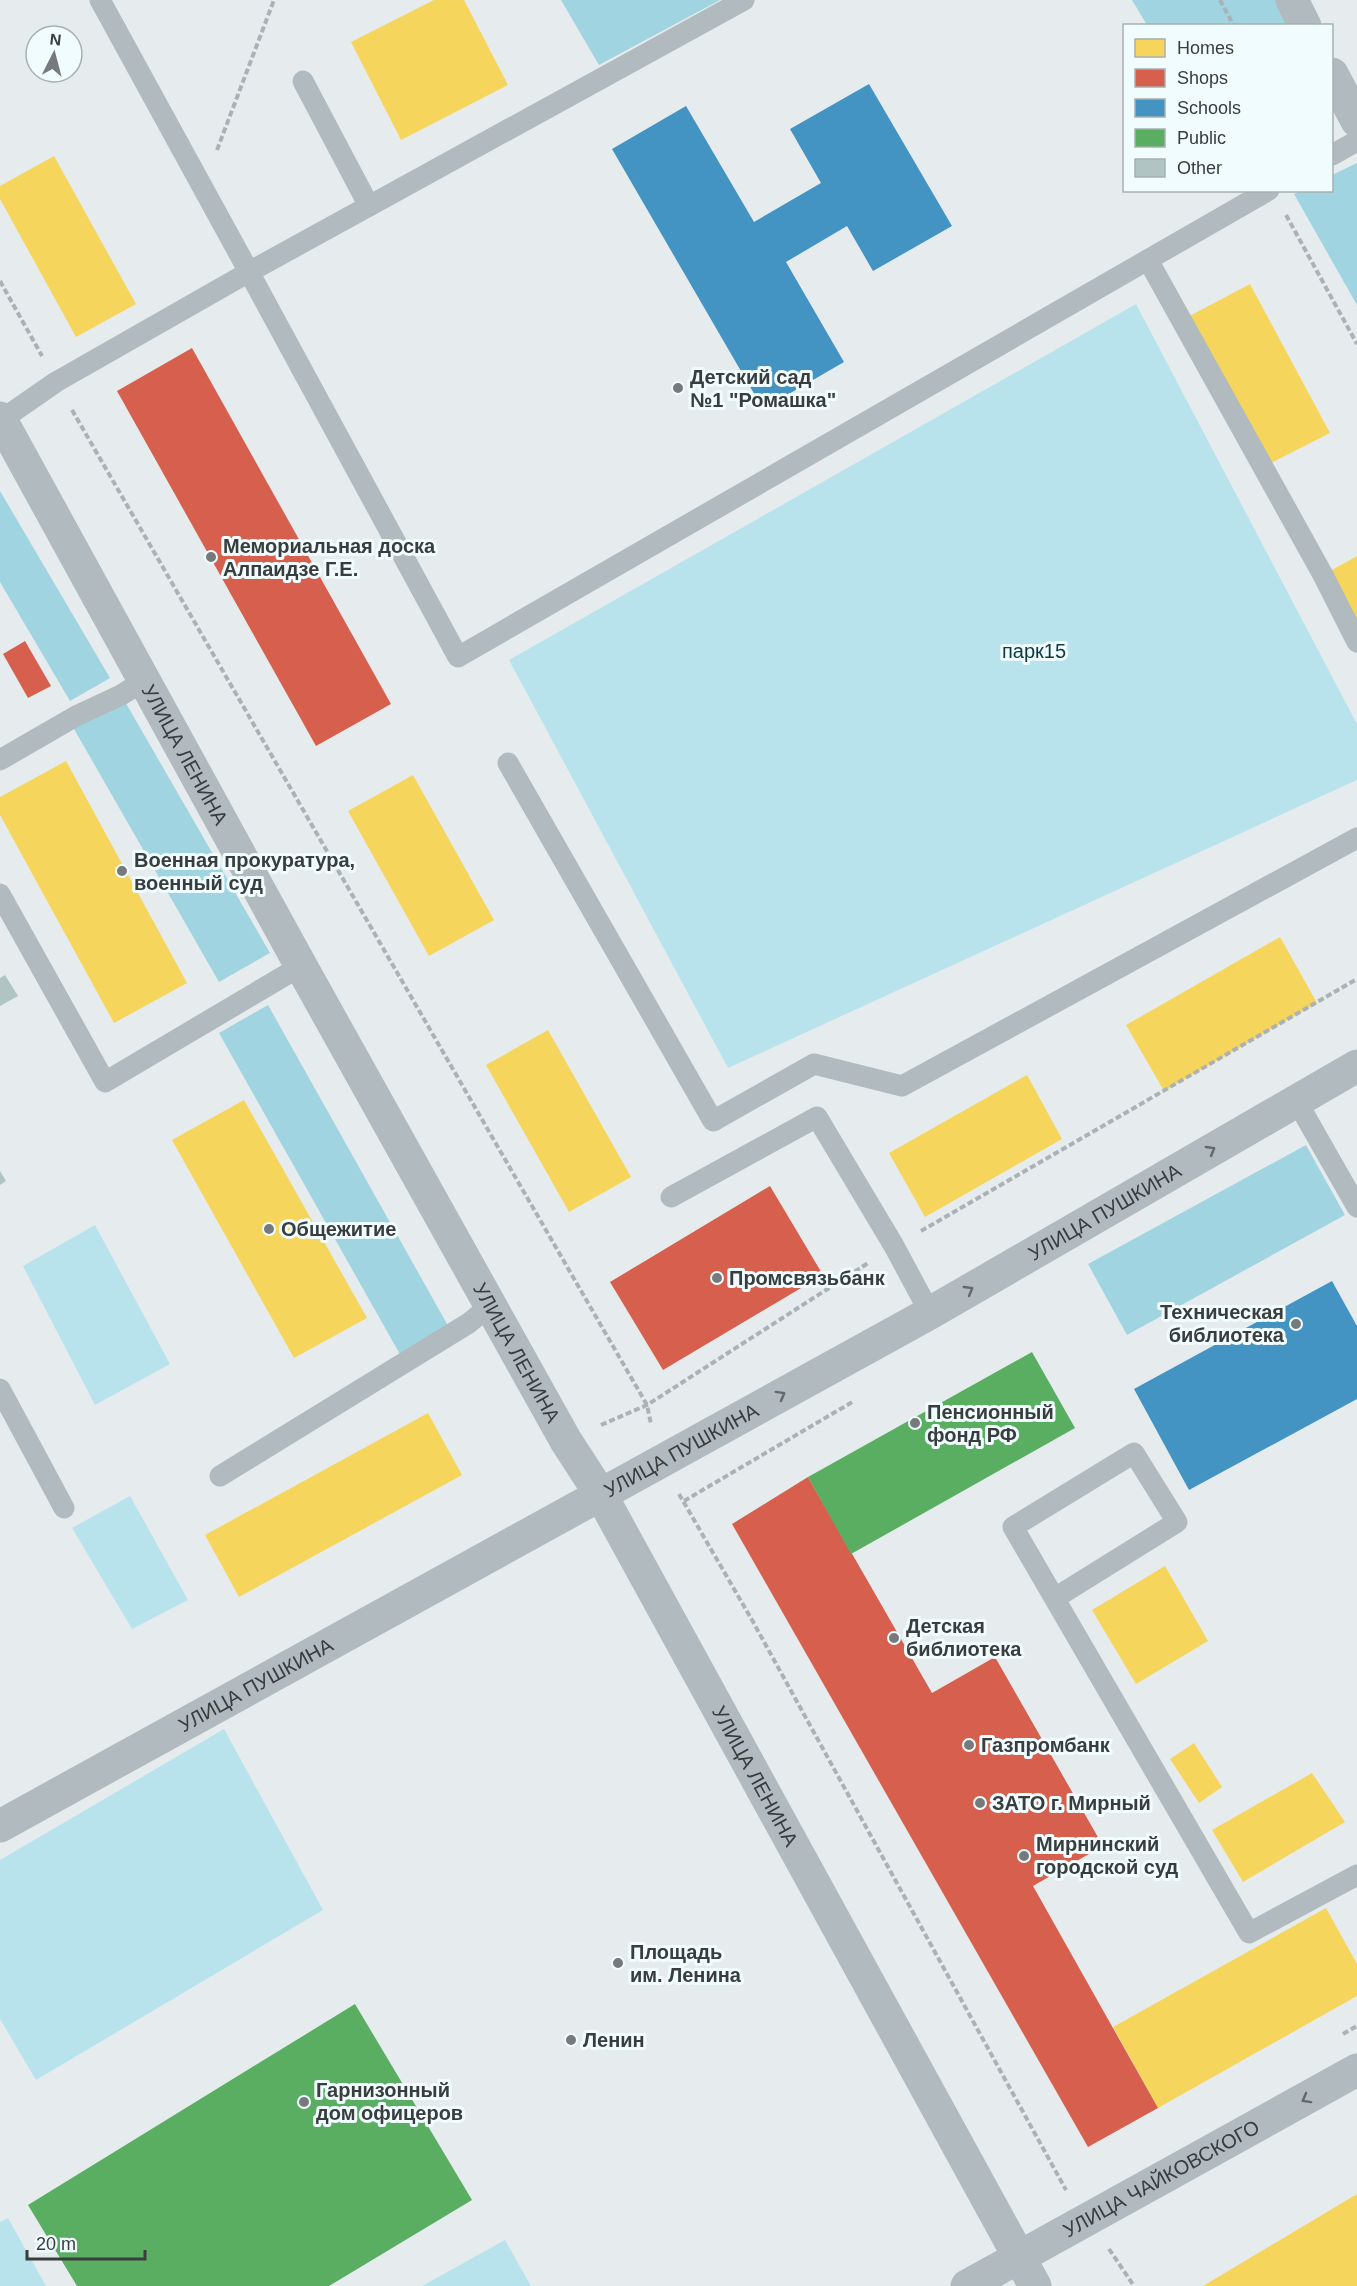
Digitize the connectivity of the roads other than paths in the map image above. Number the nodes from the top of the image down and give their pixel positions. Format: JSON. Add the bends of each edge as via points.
{"nodes":[{"id":1,"x":100,"y":0,"type":"edge"},
{"id":2,"x":744,"y":0,"type":"edge"},
{"id":3,"x":1292,"y":0,"type":"edge"},
{"id":4,"x":1304,"y":24,"type":"edge"},
{"id":5,"x":1333,"y":76,"type":"edge"},
{"id":6,"x":303,"y":81,"type":"dead end"},
{"id":7,"x":1357,"y":121,"type":"edge"},
{"id":8,"x":1357,"y":141,"type":"edge"},
{"id":9,"x":1333,"y":154,"type":"edge"},
{"id":10,"x":1266,"y":192,"type":"edge"},
{"id":11,"x":369,"y":206,"type":"junction"},
{"id":12,"x":1149,"y":260,"type":"junction"},
{"id":13,"x":249,"y":272,"type":"junction"},
{"id":14,"x":0,"y":419,"type":"edge"},
{"id":15,"x":1357,"y":642,"type":"edge"},
{"id":16,"x":146,"y":680,"type":"junction"},
{"id":17,"x":0,"y":760,"type":"edge"},
{"id":18,"x":508,"y":763,"type":"dead end"},
{"id":19,"x":1357,"y":838,"type":"edge"},
{"id":20,"x":0,"y":894,"type":"edge"},
{"id":21,"x":301,"y":966,"type":"junction"},
{"id":22,"x":1357,"y":1066,"type":"edge"},
{"id":23,"x":1296,"y":1100,"type":"junction"},
{"id":24,"x":671,"y":1197,"type":"dead end"},
{"id":25,"x":1357,"y":1207,"type":"edge"},
{"id":26,"x":492,"y":1304,"type":"junction"},
{"id":27,"x":930,"y":1313,"type":"junction"},
{"id":28,"x":0,"y":1389,"type":"edge"},
{"id":29,"x":220,"y":1476,"type":"dead end"},
{"id":30,"x":601,"y":1495,"type":"junction"},
{"id":31,"x":64,"y":1508,"type":"dead end"},
{"id":32,"x":1054,"y":1598,"type":"junction"},
{"id":33,"x":0,"y":1826,"type":"edge"},
{"id":34,"x":1357,"y":1875,"type":"edge"},
{"id":35,"x":1357,"y":2070,"type":"edge"},
{"id":36,"x":1018,"y":2257,"type":"junction"},
{"id":37,"x":967,"y":2286,"type":"edge"},
{"id":38,"x":1035,"y":2286,"type":"edge"}],
"edges":[{"from":1,"to":13,"type":"lane"},
{"from":2,"to":11,"type":"lane"},
{"from":3,"to":4,"type":"street"},
{"from":5,"to":7,"type":"street"},
{"from":6,"to":11,"type":"lane"},
{"from":8,"to":9,"type":"lane"},
{"from":10,"to":12,"type":"lane"},
{"from":11,"to":13,"type":"lane"},
{"from":12,"to":13,"type":"lane","via":[[458,657]]},
{"from":12,"to":15,"type":"lane"},
{"from":13,"to":14,"type":"lane","via":[[56,382]]},
{"from":14,"to":16,"type":"street","name":"УЛИЦА ЛЕНИНА"},
{"from":16,"to":17,"type":"lane"},
{"from":16,"to":21,"type":"street","name":"УЛИЦА ЛЕНИНА"},
{"from":18,"to":19,"type":"lane","via":[[713,1121],[814,1064],[902,1086]]},
{"from":20,"to":21,"type":"lane","via":[[105,1082]]},
{"from":21,"to":26,"type":"street","name":"УЛИЦА ЛЕНИНА"},
{"from":22,"to":23,"type":"street","name":"УЛИЦА ПУШКИНА"},
{"from":23,"to":25,"type":"lane"},
{"from":27,"to":23,"type":"street","name":"УЛИЦА ПУШКИНА","one_way":true},
{"from":24,"to":27,"type":"lane","via":[[817,1117]]},
{"from":26,"to":29,"type":"lane","via":[[469,1323]]},
{"from":26,"to":30,"type":"street","name":"УЛИЦА ЛЕНИНА","via":[[566,1441]]},
{"from":30,"to":27,"type":"street","name":"УЛИЦА ПУШКИНА","one_way":true},
{"from":28,"to":31,"type":"lane"},
{"from":30,"to":33,"type":"street","name":"УЛИЦА ПУШКИНА"},
{"from":30,"to":36,"type":"street","name":"УЛИЦА ЛЕНИНА"},
{"from":32,"to":32,"type":"lane","via":[[1177,1522],[1134,1453],[1012,1527]]},
{"from":32,"to":34,"type":"lane","via":[[1249,1933]]},
{"from":35,"to":36,"type":"street","name":"УЛИЦА ЧАЙКОВСКОГО","one_way":true},
{"from":36,"to":37,"type":"street","name":"УЛИЦА ЧАЙКОВСКОГО"},
{"from":36,"to":38,"type":"street","name":"УЛИЦА ЛЕНИНА"}]}
